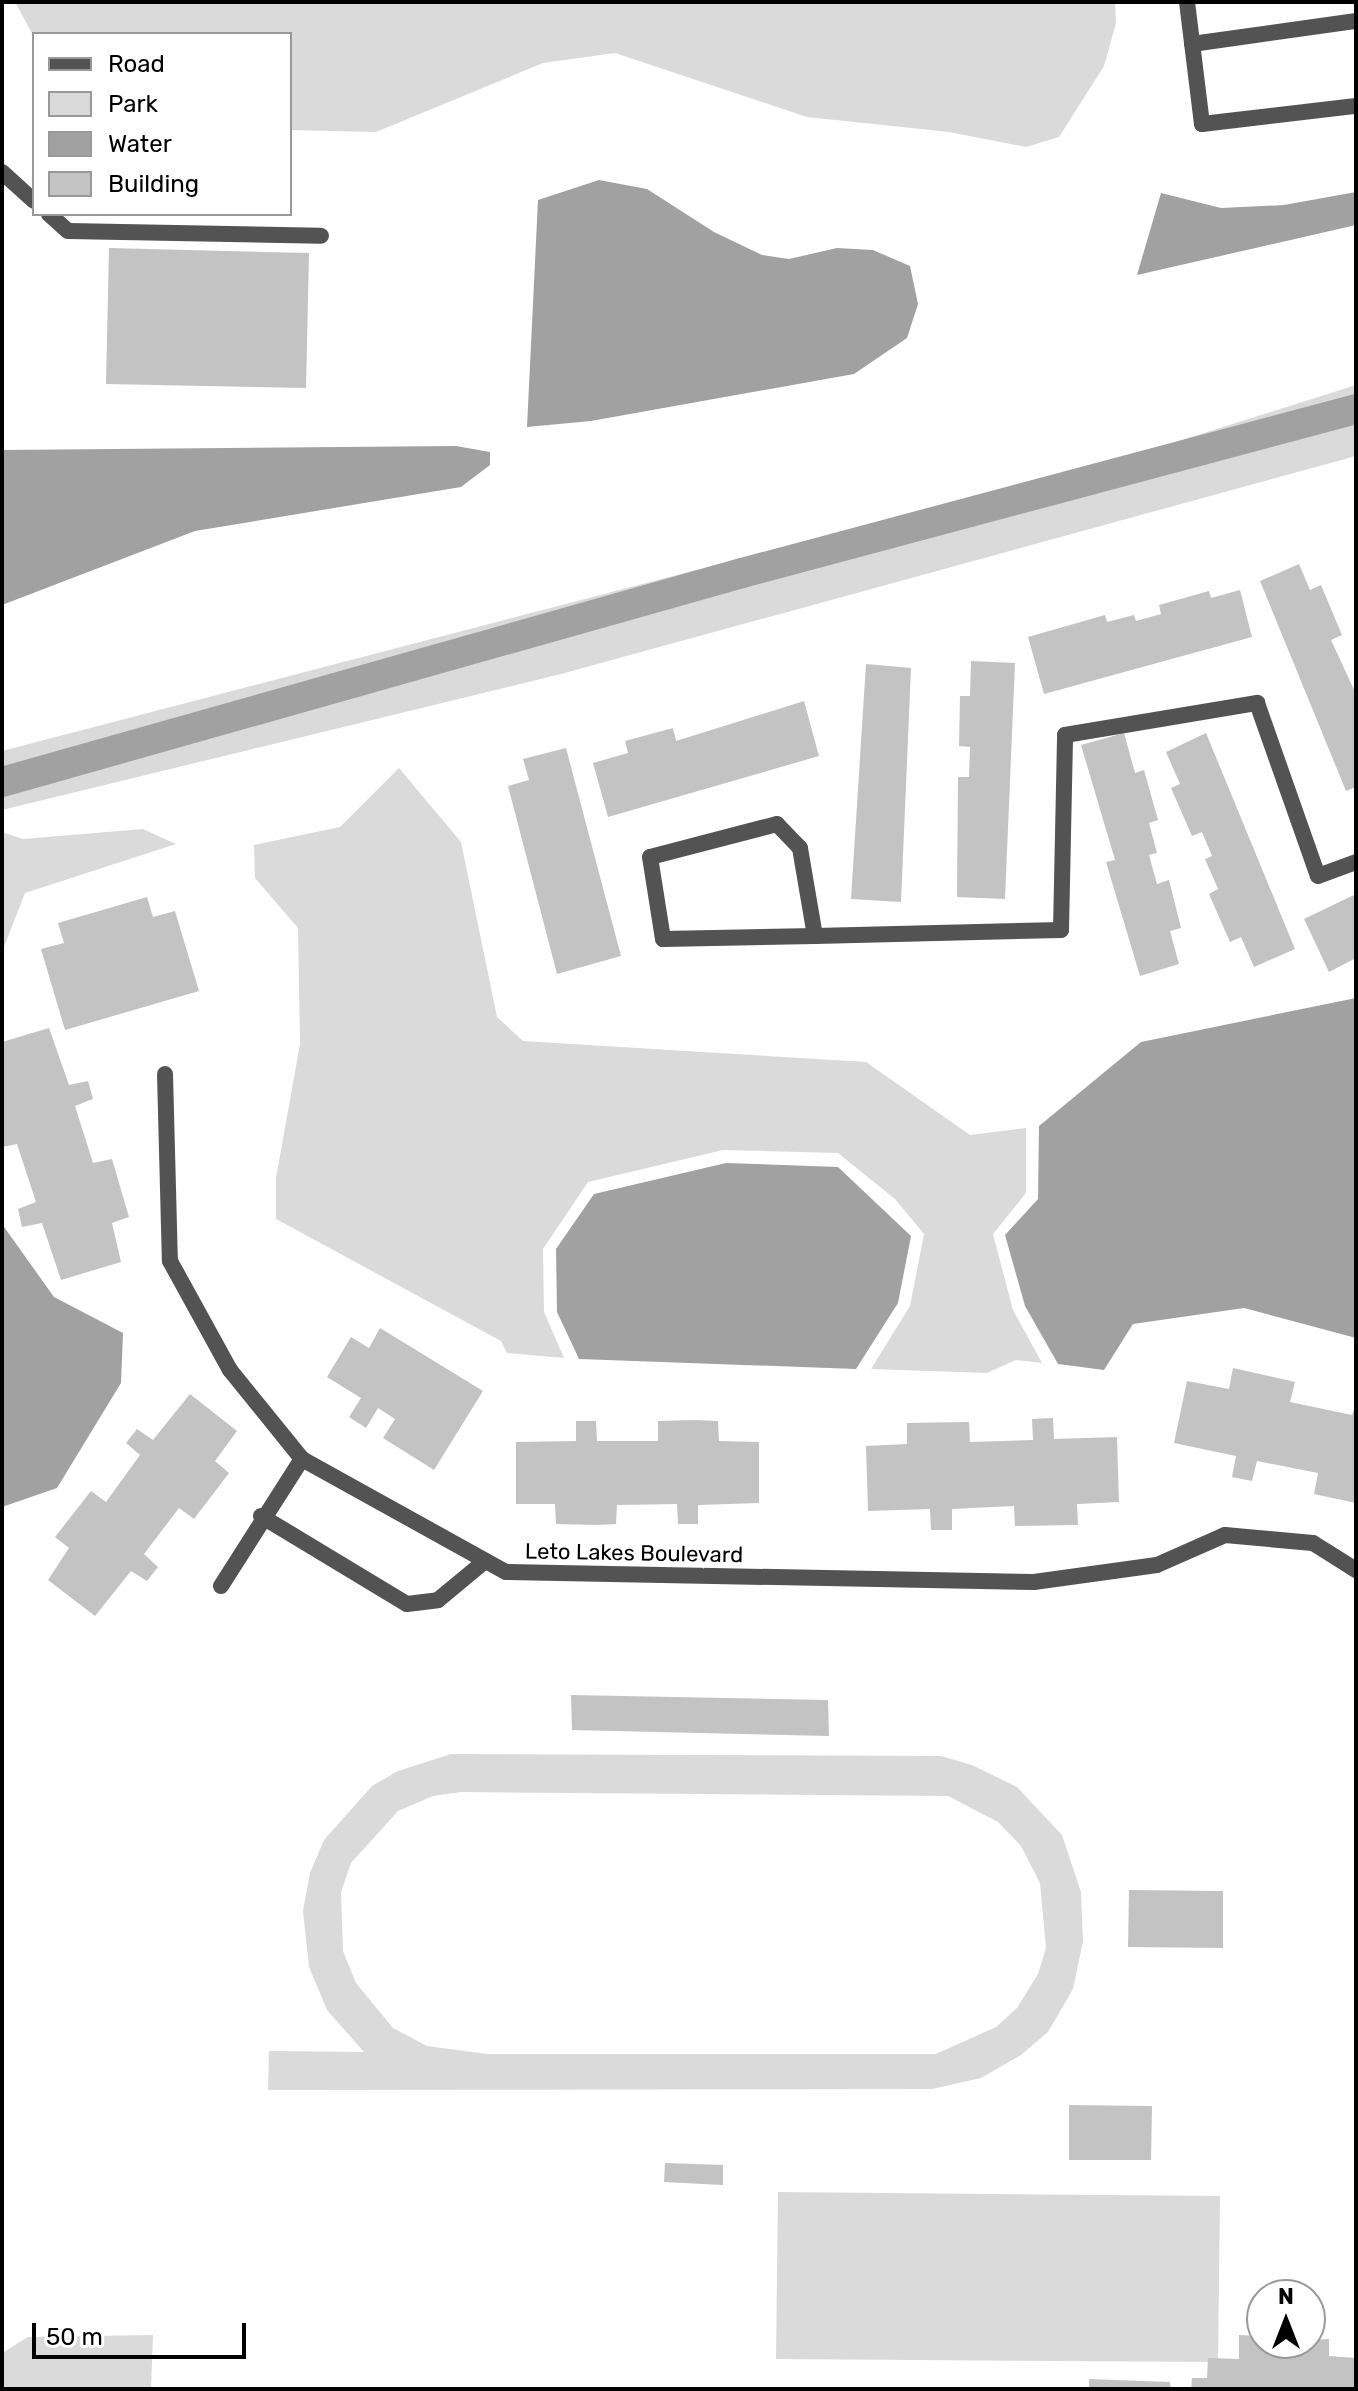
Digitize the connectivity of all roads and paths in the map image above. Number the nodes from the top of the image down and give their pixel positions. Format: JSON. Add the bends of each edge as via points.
{"nodes":[{"id":1,"x":1187,"y":2,"type":"edge"},
{"id":2,"x":1356,"y":21,"type":"edge"},
{"id":3,"x":1192,"y":44,"type":"junction"},
{"id":4,"x":1356,"y":106,"type":"edge"},
{"id":5,"x":2,"y":172,"type":"edge"},
{"id":6,"x":32,"y":199,"type":"edge"},
{"id":7,"x":51,"y":216,"type":"edge"},
{"id":8,"x":321,"y":236,"type":"dead end"},
{"id":9,"x":1356,"y":862,"type":"edge"},
{"id":10,"x":815,"y":936,"type":"junction"},
{"id":11,"x":165,"y":1074,"type":"dead end"},
{"id":12,"x":302,"y":1459,"type":"junction"},
{"id":13,"x":261,"y":1516,"type":"junction"},
{"id":14,"x":485,"y":1561,"type":"junction"},
{"id":15,"x":1356,"y":1570,"type":"edge"},
{"id":16,"x":221,"y":1586,"type":"dead end"}],
"edges":[{"from":1,"to":3,"type":"street"},
{"from":2,"to":3,"type":"street"},
{"from":3,"to":4,"type":"street","via":[[1202,124]]},
{"from":5,"to":6,"type":"street"},
{"from":7,"to":8,"type":"street","via":[[68,231]]},
{"from":9,"to":10,"type":"street","via":[[1318,876],[1257,703],[1065,735],[1061,930]]},
{"from":10,"to":10,"type":"street","via":[[663,939],[650,857],[777,824],[800,848]]},
{"from":11,"to":12,"type":"street","name":"Leto Lakes Boulevard","via":[[170,1261],[230,1370]]},
{"from":12,"to":13,"type":"street"},
{"from":12,"to":14,"type":"street","name":"Leto Lakes Boulevard"},
{"from":13,"to":14,"type":"street","via":[[407,1604],[438,1600]]},
{"from":13,"to":16,"type":"street"},
{"from":14,"to":15,"type":"street","name":"Leto Lakes Boulevard","via":[[506,1572],[1034,1582],[1157,1565],[1225,1535],[1313,1543]]}]}
